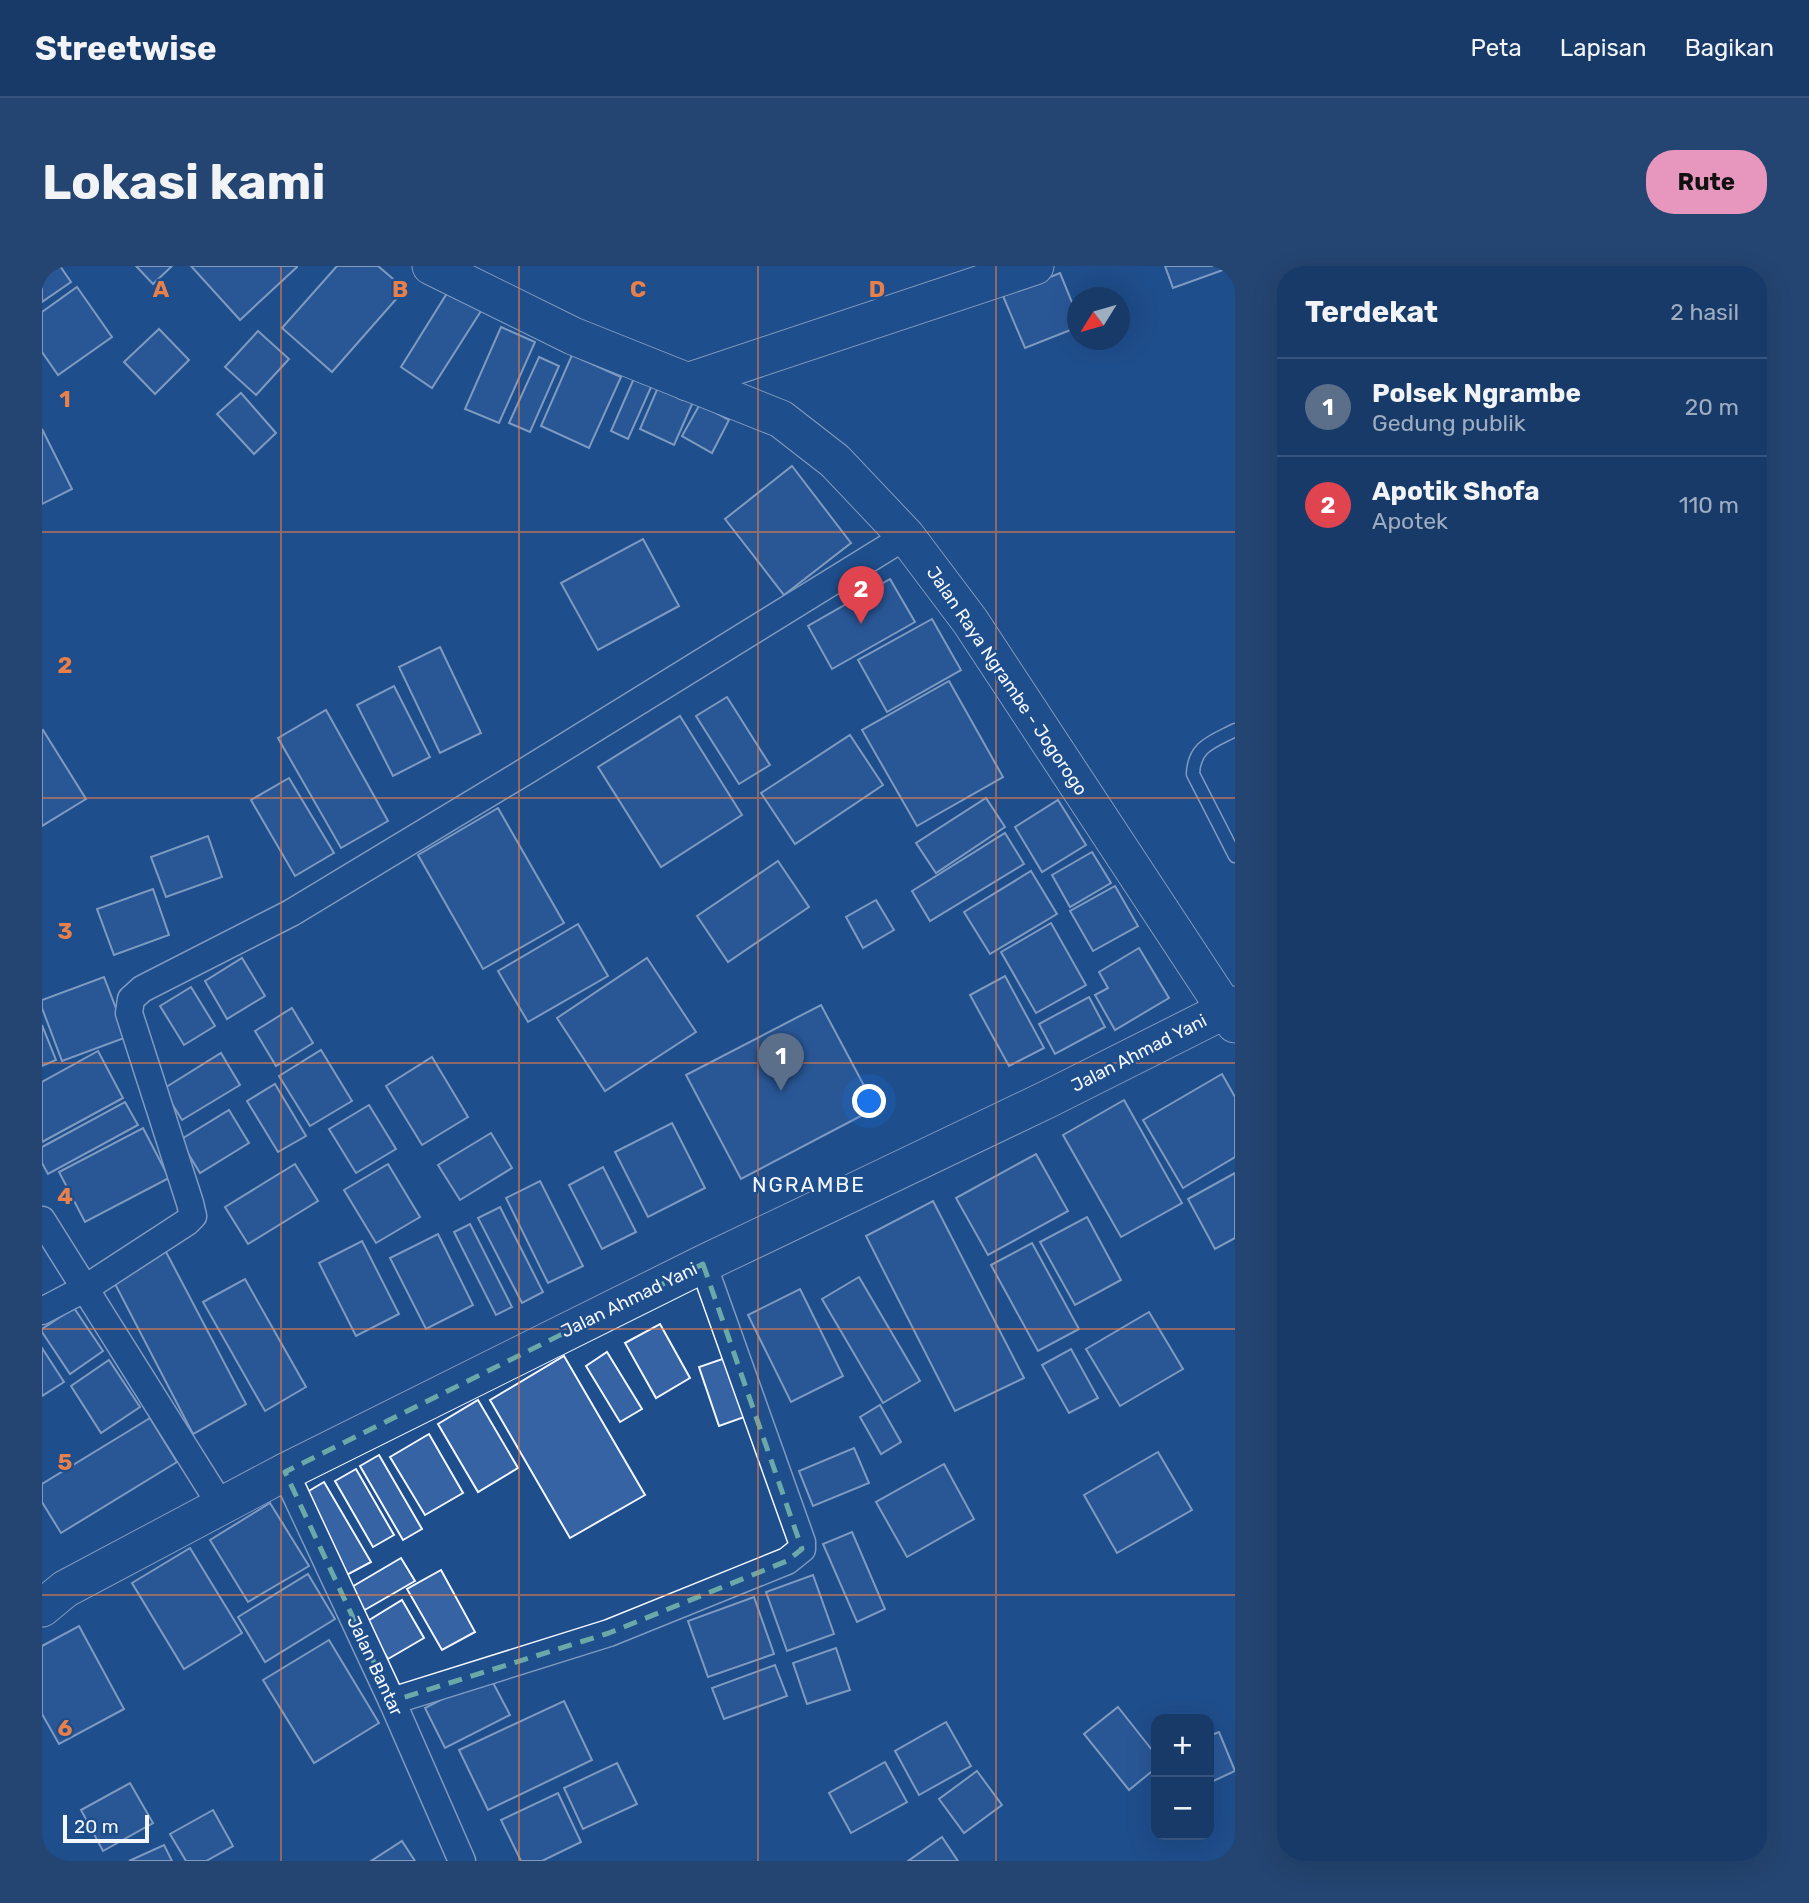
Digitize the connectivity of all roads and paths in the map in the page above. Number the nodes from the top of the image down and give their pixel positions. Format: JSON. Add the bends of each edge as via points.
{"nodes":[{"id":1,"x":431,"y":266,"type":"edge"},
{"id":2,"x":1035,"y":266,"type":"edge"},
{"id":3,"x":687,"y":382,"type":"junction"},
{"id":4,"x":906,"y":536,"type":"junction"},
{"id":5,"x":1235,"y":730,"type":"edge"},
{"id":6,"x":1235,"y":856,"type":"edge"},
{"id":7,"x":1232,"y":1013,"type":"edge"},
{"id":8,"x":42,"y":1220,"type":"edge"},
{"id":9,"x":703,"y":1264,"type":"junction"},
{"id":10,"x":84,"y":1289,"type":"junction"},
{"id":11,"x":42,"y":1311,"type":"edge"},
{"id":12,"x":285,"y":1472,"type":"junction"},
{"id":13,"x":222,"y":1507,"type":"junction"},
{"id":14,"x":42,"y":1608,"type":"edge"},
{"id":15,"x":392,"y":1701,"type":"junction"},
{"id":16,"x":462,"y":1861,"type":"edge"}],
"edges":[{"from":1,"to":3,"type":"main road","name":"Jalan Raya Ngrambe - Jogorogo","via":[[573,336]]},
{"from":2,"to":3,"type":"main road"},
{"from":3,"to":4,"type":"main road","name":"Jalan Raya Ngrambe - Jogorogo","via":[[781,419],[835,461]]},
{"from":4,"to":7,"type":"main road","name":"Jalan Raya Ngrambe - Jogorogo","via":[[970,621]]},
{"from":4,"to":10,"type":"street","via":[[302,906],[142,989],[131,999],[129,1013],[193,1216]]},
{"from":5,"to":6,"type":"lane","via":[[1208,744],[1194,759],[1193,774]]},
{"from":7,"to":9,"type":"main road","name":"Jalan Ahmad Yani"},
{"from":8,"to":10,"type":"street"},
{"from":9,"to":12,"type":"main road","name":"Jalan Ahmad Yani"},
{"from":9,"to":15,"type":"street","via":[[802,1549],[787,1561],[608,1633]]},
{"from":10,"to":11,"type":"street"},
{"from":10,"to":13,"type":"street"},
{"from":12,"to":13,"type":"main road","name":"Jalan Ahmad Yani"},
{"from":12,"to":15,"type":"street","name":"Jalan Bantar"},
{"from":13,"to":14,"type":"main road","name":"Jalan Ahmad Yani","via":[[65,1589]]},
{"from":15,"to":16,"type":"street","name":"Jalan Bantar"}]}
